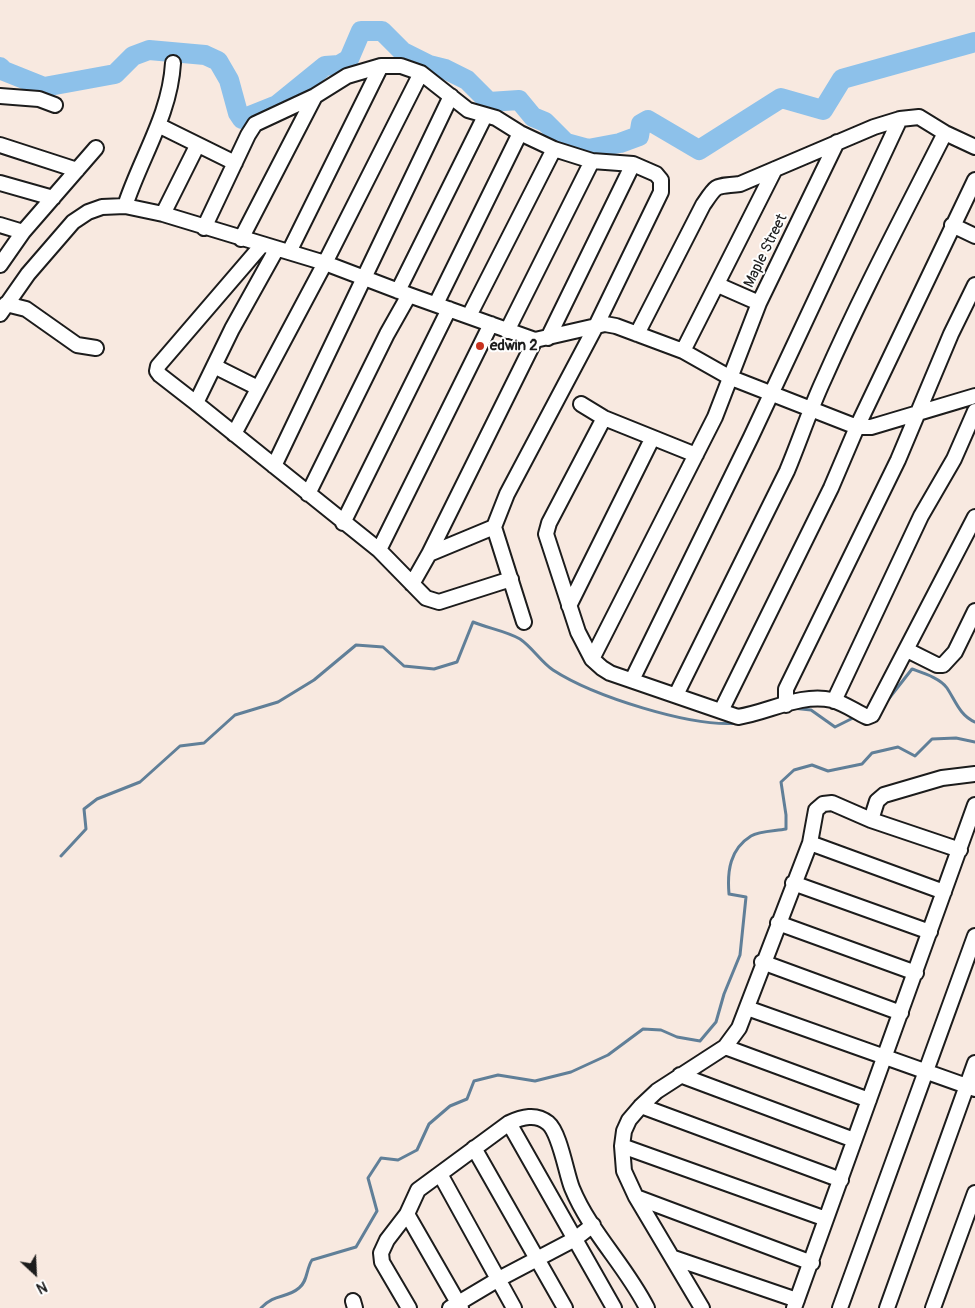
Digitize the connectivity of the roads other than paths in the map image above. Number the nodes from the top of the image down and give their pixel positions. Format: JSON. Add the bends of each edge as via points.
{"nodes":[{"id":1,"x":174,"y":63,"type":"dead end"},
{"id":2,"x":381,"y":66,"type":"junction"},
{"id":3,"x":421,"y":73,"type":"junction"},
{"id":4,"x":0,"y":96,"type":"edge"},
{"id":5,"x":315,"y":96,"type":"junction"},
{"id":6,"x":451,"y":96,"type":"junction"},
{"id":7,"x":55,"y":105,"type":"dead end"},
{"id":8,"x":485,"y":116,"type":"junction"},
{"id":9,"x":900,"y":119,"type":"junction"},
{"id":10,"x":160,"y":126,"type":"junction"},
{"id":11,"x":520,"y":133,"type":"junction"},
{"id":12,"x":945,"y":133,"type":"junction"},
{"id":13,"x":837,"y":142,"type":"junction"},
{"id":14,"x":0,"y":145,"type":"edge"},
{"id":15,"x":197,"y":146,"type":"junction"},
{"id":16,"x":975,"y":146,"type":"edge"},
{"id":17,"x":96,"y":148,"type":"dead end"},
{"id":18,"x":554,"y":149,"type":"junction"},
{"id":19,"x":592,"y":161,"type":"junction"},
{"id":20,"x":235,"y":163,"type":"junction"},
{"id":21,"x":634,"y":164,"type":"junction"},
{"id":22,"x":776,"y":169,"type":"junction"},
{"id":23,"x":77,"y":170,"type":"junction"},
{"id":24,"x":975,"y":180,"type":"edge"},
{"id":25,"x":0,"y":183,"type":"edge"},
{"id":26,"x":52,"y":198,"type":"junction"},
{"id":27,"x":125,"y":206,"type":"junction"},
{"id":28,"x":163,"y":214,"type":"junction"},
{"id":29,"x":0,"y":225,"type":"edge"},
{"id":30,"x":952,"y":225,"type":"junction"},
{"id":31,"x":204,"y":228,"type":"junction"},
{"id":32,"x":23,"y":232,"type":"junction"},
{"id":33,"x":975,"y":236,"type":"edge"},
{"id":34,"x":241,"y":239,"type":"junction"},
{"id":35,"x":262,"y":245,"type":"junction"},
{"id":36,"x":282,"y":251,"type":"junction"},
{"id":37,"x":325,"y":263,"type":"junction"},
{"id":38,"x":0,"y":265,"type":"edge"},
{"id":39,"x":363,"y":278,"type":"junction"},
{"id":40,"x":718,"y":285,"type":"junction"},
{"id":41,"x":975,"y":286,"type":"edge"},
{"id":42,"x":404,"y":293,"type":"junction"},
{"id":43,"x":759,"y":303,"type":"junction"},
{"id":44,"x":442,"y":307,"type":"junction"},
{"id":45,"x":3,"y":309,"type":"edge"},
{"id":46,"x":469,"y":316,"type":"junction"},
{"id":47,"x":491,"y":324,"type":"junction"},
{"id":48,"x":596,"y":326,"type":"junction"},
{"id":49,"x":507,"y":330,"type":"junction"},
{"id":50,"x":637,"y":334,"type":"junction"},
{"id":51,"x":542,"y":339,"type":"junction"},
{"id":52,"x":96,"y":348,"type":"dead end"},
{"id":53,"x":683,"y":352,"type":"junction"},
{"id":54,"x":214,"y":366,"type":"junction"},
{"id":55,"x":729,"y":377,"type":"junction"},
{"id":56,"x":258,"y":388,"type":"junction"},
{"id":57,"x":771,"y":392,"type":"junction"},
{"id":58,"x":975,"y":396,"type":"edge"},
{"id":59,"x":196,"y":403,"type":"junction"},
{"id":60,"x":581,"y":404,"type":"dead end"},
{"id":61,"x":811,"y":408,"type":"junction"},
{"id":62,"x":975,"y":411,"type":"edge"},
{"id":63,"x":917,"y":413,"type":"junction"},
{"id":64,"x":604,"y":418,"type":"junction"},
{"id":65,"x":857,"y":427,"type":"junction"},
{"id":66,"x":234,"y":434,"type":"junction"},
{"id":67,"x":652,"y":439,"type":"junction"},
{"id":68,"x":696,"y":455,"type":"junction"},
{"id":69,"x":274,"y":466,"type":"junction"},
{"id":70,"x":308,"y":494,"type":"junction"},
{"id":71,"x":975,"y":517,"type":"edge"},
{"id":72,"x":343,"y":523,"type":"junction"},
{"id":73,"x":494,"y":527,"type":"junction"},
{"id":74,"x":379,"y":550,"type":"junction"},
{"id":75,"x":429,"y":554,"type":"junction"},
{"id":76,"x":511,"y":579,"type":"junction"},
{"id":77,"x":412,"y":584,"type":"junction"},
{"id":78,"x":569,"y":606,"type":"junction"},
{"id":79,"x":975,"y":611,"type":"edge"},
{"id":80,"x":524,"y":622,"type":"dead end"},
{"id":81,"x":907,"y":650,"type":"junction"},
{"id":82,"x":592,"y":659,"type":"junction"},
{"id":83,"x":632,"y":680,"type":"junction"},
{"id":84,"x":676,"y":695,"type":"junction"},
{"id":85,"x":834,"y":700,"type":"junction"},
{"id":86,"x":786,"y":705,"type":"junction"},
{"id":87,"x":721,"y":711,"type":"junction"},
{"id":88,"x":975,"y":774,"type":"edge"},
{"id":89,"x":975,"y":805,"type":"edge"},
{"id":90,"x":871,"y":820,"type":"junction"},
{"id":91,"x":810,"y":843,"type":"junction"},
{"id":92,"x":960,"y":850,"type":"junction"},
{"id":93,"x":793,"y":883,"type":"junction"},
{"id":94,"x":944,"y":892,"type":"junction"},
{"id":95,"x":778,"y":923,"type":"junction"},
{"id":96,"x":930,"y":932,"type":"junction"},
{"id":97,"x":975,"y":936,"type":"edge"},
{"id":98,"x":762,"y":962,"type":"junction"},
{"id":99,"x":916,"y":972,"type":"junction"},
{"id":100,"x":747,"y":1008,"type":"junction"},
{"id":101,"x":901,"y":1013,"type":"junction"},
{"id":102,"x":725,"y":1047,"type":"junction"},
{"id":103,"x":885,"y":1057,"type":"junction"},
{"id":104,"x":975,"y":1063,"type":"edge"},
{"id":105,"x":926,"y":1072,"type":"junction"},
{"id":106,"x":680,"y":1076,"type":"junction"},
{"id":107,"x":971,"y":1088,"type":"edge"},
{"id":108,"x":870,"y":1100,"type":"junction"},
{"id":109,"x":641,"y":1106,"type":"junction"},
{"id":110,"x":509,"y":1123,"type":"junction"},
{"id":111,"x":854,"y":1140,"type":"junction"},
{"id":112,"x":622,"y":1146,"type":"junction"},
{"id":113,"x":474,"y":1148,"type":"junction"},
{"id":114,"x":440,"y":1174,"type":"junction"},
{"id":115,"x":840,"y":1180,"type":"junction"},
{"id":116,"x":975,"y":1193,"type":"edge"},
{"id":117,"x":636,"y":1197,"type":"junction"},
{"id":118,"x":407,"y":1214,"type":"junction"},
{"id":119,"x":826,"y":1219,"type":"junction"},
{"id":120,"x":593,"y":1225,"type":"junction"},
{"id":121,"x":575,"y":1239,"type":"junction"},
{"id":122,"x":537,"y":1258,"type":"junction"},
{"id":123,"x":674,"y":1258,"type":"junction"},
{"id":124,"x":812,"y":1263,"type":"junction"},
{"id":125,"x":498,"y":1280,"type":"junction"},
{"id":126,"x":795,"y":1304,"type":"edge"},
{"id":127,"x":456,"y":1306,"type":"edge"},
{"id":128,"x":409,"y":1308,"type":"edge"},
{"id":129,"x":514,"y":1308,"type":"edge"},
{"id":130,"x":565,"y":1308,"type":"edge"},
{"id":131,"x":614,"y":1308,"type":"edge"},
{"id":132,"x":647,"y":1308,"type":"edge"},
{"id":133,"x":702,"y":1308,"type":"edge"},
{"id":134,"x":840,"y":1308,"type":"edge"},
{"id":135,"x":887,"y":1308,"type":"edge"},
{"id":136,"x":933,"y":1308,"type":"edge"}],
"edges":[{"from":1,"to":10,"type":"street","via":[[172,85]]},
{"from":2,"to":3,"type":"street","via":[[401,66]]},
{"from":2,"to":5,"type":"street","via":[[347,76]]},
{"from":2,"to":36,"type":"street"},
{"from":3,"to":6,"type":"street"},
{"from":3,"to":37,"type":"street"},
{"from":4,"to":7,"type":"street","via":[[39,99]]},
{"from":5,"to":20,"type":"street","via":[[255,124]]},
{"from":5,"to":34,"type":"street"},
{"from":6,"to":8,"type":"street","via":[[468,110]]},
{"from":6,"to":39,"type":"street"},
{"from":8,"to":11,"type":"street","via":[[496,118]]},
{"from":8,"to":42,"type":"street"},
{"from":9,"to":12,"type":"street","via":[[919,117]]},
{"from":9,"to":13,"type":"street"},
{"from":9,"to":57,"type":"street"},
{"from":10,"to":15,"type":"street"},
{"from":10,"to":27,"type":"street"},
{"from":11,"to":18,"type":"street"},
{"from":11,"to":44,"type":"street"},
{"from":12,"to":16,"type":"street"},
{"from":12,"to":61,"type":"street"},
{"from":13,"to":22,"type":"street"},
{"from":13,"to":43,"type":"street","name":"Maple Street"},
{"from":14,"to":23,"type":"street"},
{"from":15,"to":20,"type":"street"},
{"from":15,"to":28,"type":"street"},
{"from":17,"to":23,"type":"street"},
{"from":18,"to":19,"type":"street"},
{"from":18,"to":46,"type":"street"},
{"from":19,"to":21,"type":"street"},
{"from":19,"to":49,"type":"street"},
{"from":20,"to":31,"type":"street"},
{"from":21,"to":48,"type":"street","via":[[656,174],[661,180],[661,192]]},
{"from":21,"to":51,"type":"street"},
{"from":22,"to":40,"type":"street"},
{"from":22,"to":50,"type":"street","via":[[740,184],[714,188]]},
{"from":23,"to":26,"type":"street"},
{"from":24,"to":30,"type":"street"},
{"from":25,"to":26,"type":"street"},
{"from":26,"to":32,"type":"street"},
{"from":27,"to":28,"type":"street"},
{"from":27,"to":45,"type":"street","via":[[102,207],[73,222]]},
{"from":28,"to":31,"type":"street"},
{"from":29,"to":32,"type":"street"},
{"from":30,"to":33,"type":"street"},
{"from":30,"to":65,"type":"street"},
{"from":31,"to":34,"type":"street"},
{"from":32,"to":38,"type":"street"},
{"from":34,"to":35,"type":"street"},
{"from":35,"to":36,"type":"street"},
{"from":35,"to":59,"type":"street","via":[[158,366],[160,375]]},
{"from":36,"to":37,"type":"street"},
{"from":36,"to":54,"type":"street"},
{"from":37,"to":39,"type":"street"},
{"from":37,"to":56,"type":"street"},
{"from":39,"to":42,"type":"street"},
{"from":39,"to":69,"type":"street"},
{"from":40,"to":43,"type":"street"},
{"from":40,"to":53,"type":"street"},
{"from":41,"to":63,"type":"street"},
{"from":42,"to":44,"type":"street"},
{"from":42,"to":70,"type":"street"},
{"from":43,"to":55,"type":"street","name":"Maple Street"},
{"from":44,"to":46,"type":"street"},
{"from":44,"to":72,"type":"street"},
{"from":45,"to":52,"type":"street","via":[[26,310],[77,345]]},
{"from":46,"to":47,"type":"street"},
{"from":47,"to":49,"type":"street"},
{"from":47,"to":74,"type":"street"},
{"from":48,"to":50,"type":"street","via":[[616,326]]},
{"from":48,"to":51,"type":"street"},
{"from":48,"to":73,"type":"street","via":[[536,437]]},
{"from":49,"to":51,"type":"street"},
{"from":50,"to":53,"type":"street"},
{"from":51,"to":75,"type":"street"},
{"from":53,"to":55,"type":"street"},
{"from":54,"to":56,"type":"street"},
{"from":54,"to":59,"type":"street"},
{"from":55,"to":57,"type":"street"},
{"from":55,"to":68,"type":"street","name":"Maple Street","via":[[715,417]]},
{"from":56,"to":66,"type":"street"},
{"from":57,"to":61,"type":"street"},
{"from":57,"to":83,"type":"street"},
{"from":58,"to":63,"type":"street"},
{"from":59,"to":66,"type":"street"},
{"from":60,"to":64,"type":"street"},
{"from":61,"to":65,"type":"street"},
{"from":61,"to":84,"type":"street","via":[[787,471]]},
{"from":62,"to":85,"type":"street","via":[[954,459],[920,516]]},
{"from":63,"to":65,"type":"street","via":[[871,427]]},
{"from":63,"to":86,"type":"street","via":[[898,460],[789,682]]},
{"from":64,"to":67,"type":"street"},
{"from":64,"to":78,"type":"street","via":[[546,534]]},
{"from":65,"to":87,"type":"street","via":[[831,488]]},
{"from":66,"to":69,"type":"street"},
{"from":67,"to":68,"type":"street"},
{"from":67,"to":78,"type":"street"},
{"from":68,"to":82,"type":"street","name":"Maple Street"},
{"from":69,"to":70,"type":"street"},
{"from":70,"to":72,"type":"street"},
{"from":71,"to":81,"type":"street"},
{"from":72,"to":74,"type":"street"},
{"from":73,"to":75,"type":"street"},
{"from":73,"to":76,"type":"street"},
{"from":74,"to":77,"type":"street"},
{"from":75,"to":77,"type":"street"},
{"from":76,"to":77,"type":"street","via":[[439,602],[426,598]]},
{"from":76,"to":80,"type":"street"},
{"from":78,"to":82,"type":"street"},
{"from":79,"to":81,"type":"street","via":[[955,652],[943,665]]},
{"from":81,"to":85,"type":"street","via":[[872,715],[867,717]]},
{"from":82,"to":83,"type":"street","via":[[610,674]]},
{"from":83,"to":84,"type":"street"},
{"from":84,"to":87,"type":"street"},
{"from":85,"to":86,"type":"street","via":[[807,697]]},
{"from":86,"to":87,"type":"street","via":[[738,717]]},
{"from":88,"to":90,"type":"street","via":[[942,778],[884,795],[877,801]]},
{"from":89,"to":92,"type":"street"},
{"from":90,"to":91,"type":"street","via":[[832,802],[824,804],[816,810]]},
{"from":90,"to":92,"type":"street"},
{"from":91,"to":93,"type":"street"},
{"from":91,"to":94,"type":"street"},
{"from":92,"to":94,"type":"street"},
{"from":93,"to":95,"type":"street"},
{"from":93,"to":96,"type":"street"},
{"from":94,"to":96,"type":"street"},
{"from":95,"to":98,"type":"street"},
{"from":95,"to":99,"type":"street"},
{"from":96,"to":99,"type":"street"},
{"from":97,"to":105,"type":"street"},
{"from":98,"to":100,"type":"street"},
{"from":98,"to":101,"type":"street"},
{"from":99,"to":101,"type":"street"},
{"from":100,"to":102,"type":"street","via":[[739,1028]]},
{"from":100,"to":103,"type":"street"},
{"from":101,"to":103,"type":"street"},
{"from":102,"to":106,"type":"street"},
{"from":102,"to":108,"type":"street"},
{"from":103,"to":105,"type":"street"},
{"from":103,"to":108,"type":"street"},
{"from":104,"to":107,"type":"street"},
{"from":105,"to":107,"type":"street"},
{"from":105,"to":134,"type":"street"},
{"from":106,"to":109,"type":"street"},
{"from":106,"to":111,"type":"street"},
{"from":107,"to":135,"type":"street"},
{"from":108,"to":111,"type":"street"},
{"from":109,"to":112,"type":"street","via":[[629,1120]]},
{"from":109,"to":115,"type":"street"},
{"from":110,"to":113,"type":"street"},
{"from":110,"to":120,"type":"street","via":[[525,1116],[550,1124],[572,1188]]},
{"from":110,"to":121,"type":"street"},
{"from":111,"to":115,"type":"street"},
{"from":112,"to":117,"type":"street","via":[[624,1170]]},
{"from":112,"to":119,"type":"street"},
{"from":113,"to":114,"type":"street"},
{"from":113,"to":122,"type":"street"},
{"from":114,"to":118,"type":"street","via":[[418,1190]]},
{"from":114,"to":125,"type":"street"},
{"from":115,"to":119,"type":"street"},
{"from":116,"to":136,"type":"street"},
{"from":117,"to":123,"type":"street"},
{"from":117,"to":124,"type":"street"},
{"from":118,"to":127,"type":"street"},
{"from":118,"to":128,"type":"street","via":[[381,1253],[382,1262]]},
{"from":119,"to":124,"type":"street"},
{"from":120,"to":121,"type":"street"},
{"from":120,"to":132,"type":"street"},
{"from":121,"to":122,"type":"street"},
{"from":121,"to":131,"type":"street"},
{"from":122,"to":125,"type":"street"},
{"from":122,"to":130,"type":"street"},
{"from":123,"to":126,"type":"street"},
{"from":123,"to":133,"type":"street"},
{"from":124,"to":126,"type":"street"},
{"from":125,"to":127,"type":"street"},
{"from":125,"to":129,"type":"street"}]}
